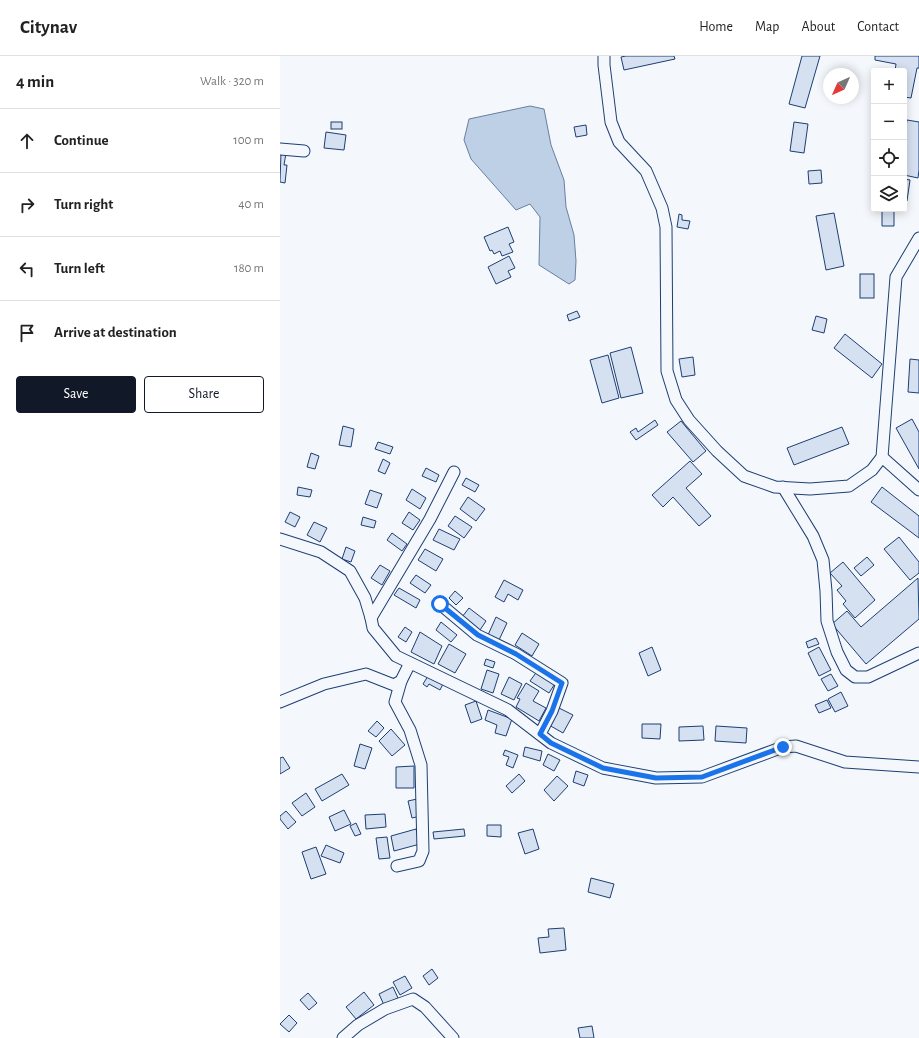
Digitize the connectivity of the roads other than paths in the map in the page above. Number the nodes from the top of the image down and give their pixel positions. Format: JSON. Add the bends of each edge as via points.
{"nodes":[{"id":1,"x":604,"y":56,"type":"edge"},
{"id":2,"x":280,"y":149,"type":"edge"},
{"id":3,"x":304,"y":151,"type":"dead end"},
{"id":4,"x":919,"y":238,"type":"edge"},
{"id":5,"x":882,"y":457,"type":"junction"},
{"id":6,"x":454,"y":472,"type":"dead end"},
{"id":7,"x":783,"y":487,"type":"junction"},
{"id":8,"x":919,"y":490,"type":"edge"},
{"id":9,"x":280,"y":539,"type":"edge"},
{"id":10,"x":440,"y":604,"type":"dead end"},
{"id":11,"x":371,"y":618,"type":"junction"},
{"id":12,"x":919,"y":653,"type":"edge"},
{"id":13,"x":410,"y":662,"type":"junction"},
{"id":14,"x":401,"y":681,"type":"junction"},
{"id":15,"x":280,"y":702,"type":"edge"},
{"id":16,"x":540,"y":734,"type":"junction"},
{"id":17,"x":919,"y":767,"type":"edge"},
{"id":18,"x":397,"y":866,"type":"dead end"},
{"id":19,"x":343,"y":1038,"type":"edge"},
{"id":20,"x":453,"y":1038,"type":"edge"}],
"edges":[{"from":1,"to":7,"type":"street","via":[[610,122],[619,142],[646,171],[662,208],[666,227],[667,371],[676,400],[689,420],[744,476],[775,487]]},
{"from":2,"to":3,"type":"street"},
{"from":4,"to":5,"type":"street","via":[[896,277]]},
{"from":5,"to":7,"type":"street","via":[[872,470],[849,486],[810,489]]},
{"from":5,"to":8,"type":"street"},
{"from":6,"to":11,"type":"street","via":[[430,519]]},
{"from":7,"to":12,"type":"street","via":[[813,536],[823,560],[827,621],[846,670],[855,677],[868,677]]},
{"from":9,"to":11,"type":"street","via":[[321,552],[350,571]]},
{"from":10,"to":16,"type":"street","via":[[478,635],[516,654],[562,683]]},
{"from":11,"to":13,"type":"street","via":[[373,628],[396,656]]},
{"from":13,"to":14,"type":"street"},
{"from":13,"to":16,"type":"street","via":[[508,710]]},
{"from":14,"to":15,"type":"street","via":[[394,685],[366,674],[324,684]]},
{"from":14,"to":18,"type":"street","via":[[395,702],[410,730],[421,764],[423,851],[419,861]]},
{"from":16,"to":17,"type":"street","via":[[551,743],[603,768],[656,778],[702,777],[783,747],[796,746],[845,762]]},
{"from":19,"to":20,"type":"street","via":[[358,1025],[385,1009],[414,999],[425,1007]]}]}
